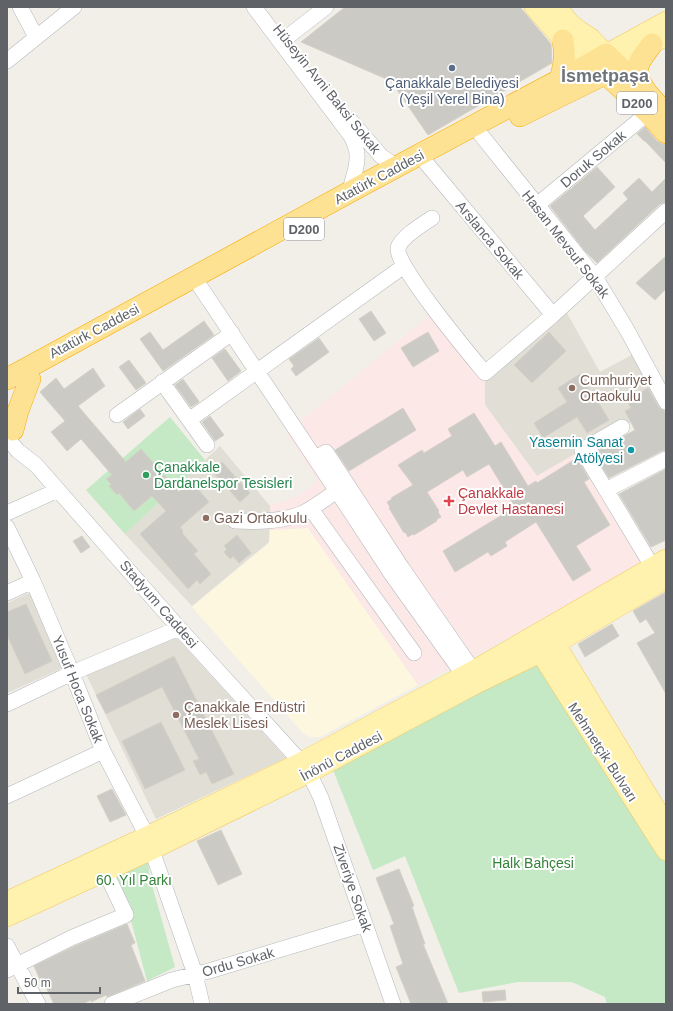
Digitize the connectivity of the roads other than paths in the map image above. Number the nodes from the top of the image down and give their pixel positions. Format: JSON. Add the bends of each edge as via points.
{"nodes":[{"id":1,"x":20,"y":7,"type":"edge"},
{"id":2,"x":74,"y":7,"type":"edge"},
{"id":3,"x":254,"y":7,"type":"edge"},
{"id":4,"x":262,"y":7,"type":"edge"},
{"id":5,"x":326,"y":7,"type":"edge"},
{"id":6,"x":534,"y":7,"type":"edge"},
{"id":7,"x":557,"y":7,"type":"edge"},
{"id":8,"x":666,"y":21,"type":"edge"},
{"id":9,"x":36,"y":37,"type":"junction"},
{"id":10,"x":283,"y":40,"type":"junction"},
{"id":11,"x":563,"y":40,"type":"junction"},
{"id":12,"x":659,"y":40,"type":"edge"},
{"id":13,"x":7,"y":61,"type":"edge"},
{"id":14,"x":605,"y":64,"type":"junction"},
{"id":15,"x":560,"y":79,"type":"junction"},
{"id":16,"x":654,"y":107,"type":"edge"},
{"id":17,"x":666,"y":133,"type":"edge"},
{"id":18,"x":480,"y":135,"type":"junction"},
{"id":19,"x":357,"y":137,"type":"junction"},
{"id":20,"x":427,"y":164,"type":"junction"},
{"id":21,"x":397,"y":167,"type":"junction"},
{"id":22,"x":349,"y":192,"type":"junction"},
{"id":23,"x":537,"y":205,"type":"junction"},
{"id":24,"x":666,"y":211,"type":"edge"},
{"id":25,"x":432,"y":218,"type":"dead end"},
{"id":26,"x":404,"y":266,"type":"junction"},
{"id":27,"x":595,"y":277,"type":"junction"},
{"id":28,"x":204,"y":291,"type":"junction"},
{"id":29,"x":553,"y":315,"type":"junction"},
{"id":30,"x":232,"y":333,"type":"junction"},
{"id":31,"x":7,"y":360,"type":"edge"},
{"id":32,"x":257,"y":371,"type":"junction"},
{"id":33,"x":29,"y":374,"type":"junction"},
{"id":34,"x":7,"y":379,"type":"edge"},
{"id":35,"x":162,"y":382,"type":"junction"},
{"id":36,"x":7,"y":392,"type":"edge"},
{"id":37,"x":666,"y":402,"type":"edge"},
{"id":38,"x":117,"y":415,"type":"dead end"},
{"id":39,"x":189,"y":420,"type":"junction"},
{"id":40,"x":622,"y":427,"type":"dead end"},
{"id":41,"x":9,"y":430,"type":"edge"},
{"id":42,"x":208,"y":445,"type":"dead end"},
{"id":43,"x":315,"y":458,"type":"junction"},
{"id":44,"x":666,"y":459,"type":"edge"},
{"id":45,"x":58,"y":490,"type":"junction"},
{"id":46,"x":606,"y":490,"type":"junction"},
{"id":47,"x":337,"y":491,"type":"junction"},
{"id":48,"x":311,"y":509,"type":"junction"},
{"id":49,"x":7,"y":513,"type":"edge"},
{"id":50,"x":235,"y":521,"type":"dead end"},
{"id":51,"x":7,"y":527,"type":"edge"},
{"id":52,"x":662,"y":572,"type":"edge"},
{"id":53,"x":33,"y":581,"type":"junction"},
{"id":54,"x":7,"y":593,"type":"edge"},
{"id":55,"x":179,"y":628,"type":"junction"},
{"id":56,"x":543,"y":641,"type":"junction"},
{"id":57,"x":414,"y":653,"type":"dead end"},
{"id":58,"x":72,"y":673,"type":"junction"},
{"id":59,"x":473,"y":679,"type":"junction"},
{"id":60,"x":7,"y":704,"type":"edge"},
{"id":61,"x":103,"y":750,"type":"junction"},
{"id":62,"x":305,"y":768,"type":"junction"},
{"id":63,"x":7,"y":796,"type":"edge"},
{"id":64,"x":661,"y":805,"type":"edge"},
{"id":65,"x":664,"y":836,"type":"edge"},
{"id":66,"x":149,"y":843,"type":"junction"},
{"id":67,"x":105,"y":871,"type":"junction"},
{"id":68,"x":7,"y":901,"type":"edge"},
{"id":69,"x":7,"y":917,"type":"edge"},
{"id":70,"x":365,"y":924,"type":"junction"},
{"id":71,"x":7,"y":946,"type":"edge"},
{"id":72,"x":12,"y":967,"type":"edge"},
{"id":73,"x":195,"y":974,"type":"junction"},
{"id":74,"x":38,"y":1004,"type":"edge"},
{"id":75,"x":112,"y":1004,"type":"edge"},
{"id":76,"x":202,"y":1004,"type":"edge"},
{"id":77,"x":393,"y":1004,"type":"edge"}],
"edges":[{"from":1,"to":9,"type":"street"},
{"from":2,"to":9,"type":"street"},
{"from":3,"to":10,"type":"street","name":"Hüseyin Avni Baksi Sokak"},
{"from":4,"to":10,"type":"street","name":"Hüseyin Avni Baksi Sokak"},
{"from":5,"to":10,"type":"street"},
{"from":6,"to":11,"type":"main road"},
{"from":7,"to":14,"type":"main road","via":[[570,23],[592,38]]},
{"from":8,"to":14,"type":"main road","name":"Atatürk Caddesi"},
{"from":9,"to":13,"type":"street"},
{"from":10,"to":19,"type":"street","name":"Hüseyin Avni Baksi Sokak"},
{"from":11,"to":14,"type":"main road"},
{"from":11,"to":15,"type":"highway","via":[[565,60]]},
{"from":12,"to":14,"type":"main road","name":"Atatürk Caddesi"},
{"from":12,"to":16,"type":"highway","via":[[642,57],[637,67],[638,77]]},
{"from":14,"to":15,"type":"highway","name":"Atatürk Caddesi","number":"D200"},
{"from":14,"to":16,"type":"highway","number":"D200"},
{"from":14,"to":18,"type":"highway","name":"Atatürk Caddesi","number":"D200"},
{"from":15,"to":21,"type":"highway","name":"Atatürk Caddesi","number":"D200"},
{"from":16,"to":17,"type":"highway","number":"D200"},
{"from":16,"to":23,"type":"street","name":"Doruk Sokak"},
{"from":18,"to":20,"type":"highway","name":"Atatürk Caddesi","number":"D200"},
{"from":18,"to":23,"type":"street","name":"Hasan Mevsuf Sokak"},
{"from":19,"to":21,"type":"street","name":"Hüseyin Avni Baksi Sokak"},
{"from":19,"to":22,"type":"street","name":"Hüseyin Avni Baksi Sokak","via":[[356,168]]},
{"from":20,"to":28,"type":"highway","name":"Atatürk Caddesi","number":"D200"},
{"from":20,"to":29,"type":"street","name":"Arslanca Sokak"},
{"from":21,"to":22,"type":"highway","name":"Atatürk Caddesi","number":"D200"},
{"from":22,"to":33,"type":"highway","name":"Atatürk Caddesi","number":"D200"},
{"from":23,"to":27,"type":"street","name":"Hasan Mevsuf Sokak"},
{"from":24,"to":27,"type":"street"},
{"from":25,"to":26,"type":"street","via":[[398,245],[397,250]]},
{"from":26,"to":29,"type":"street","via":[[434,311],[485,373]]},
{"from":26,"to":32,"type":"street"},
{"from":27,"to":29,"type":"street"},
{"from":27,"to":37,"type":"street","name":"Hasan Mevsuf Sokak"},
{"from":28,"to":30,"type":"street"},
{"from":28,"to":33,"type":"highway","name":"Atatürk Caddesi","number":"D200"},
{"from":30,"to":32,"type":"street"},
{"from":30,"to":35,"type":"street"},
{"from":31,"to":33,"type":"highway"},
{"from":32,"to":39,"type":"street"},
{"from":32,"to":43,"type":"street"},
{"from":33,"to":34,"type":"highway","name":"Atatürk Caddesi","number":"D200"},
{"from":33,"to":36,"type":"highway","name":"Atatürk Caddesi","number":"D200"},
{"from":33,"to":41,"type":"highway","via":[[18,411]]},
{"from":35,"to":38,"type":"street"},
{"from":35,"to":39,"type":"street"},
{"from":39,"to":42,"type":"street"},
{"from":40,"to":46,"type":"street","via":[[582,450]]},
{"from":41,"to":45,"type":"street","name":"Stadyum Caddesi"},
{"from":43,"to":47,"type":"street"},
{"from":43,"to":59,"type":"street","via":[[326,452]]},
{"from":44,"to":46,"type":"street"},
{"from":45,"to":49,"type":"street"},
{"from":45,"to":55,"type":"street","name":"Stadyum Caddesi"},
{"from":46,"to":52,"type":"street"},
{"from":47,"to":48,"type":"street"},
{"from":47,"to":59,"type":"street","via":[[392,575]]},
{"from":48,"to":50,"type":"street","via":[[291,517],[257,522]]},
{"from":48,"to":57,"type":"street"},
{"from":51,"to":53,"type":"street","name":"Yusuf Hoca Sokak"},
{"from":52,"to":56,"type":"main road","name":"İnönü Caddesi"},
{"from":53,"to":54,"type":"street"},
{"from":53,"to":58,"type":"street","name":"Yusuf Hoca Sokak"},
{"from":55,"to":58,"type":"street"},
{"from":55,"to":62,"type":"street","name":"Stadyum Caddesi"},
{"from":56,"to":59,"type":"main road","name":"İnönü Caddesi"},
{"from":56,"to":64,"type":"main road","name":"Mehmetçik Bulvarı"},
{"from":56,"to":65,"type":"main road","name":"Mehmetçik Bulvarı"},
{"from":58,"to":60,"type":"street"},
{"from":58,"to":61,"type":"street","name":"Yusuf Hoca Sokak"},
{"from":59,"to":62,"type":"main road","name":"İnönü Caddesi"},
{"from":61,"to":63,"type":"street"},
{"from":61,"to":66,"type":"street","name":"Yusuf Hoca Sokak"},
{"from":62,"to":66,"type":"main road","name":"İnönü Caddesi"},
{"from":62,"to":70,"type":"street","name":"Ziveriye Sokak","via":[[321,798]]},
{"from":64,"to":65,"type":"main road","name":"Mehmetçik Bulvarı"},
{"from":66,"to":67,"type":"main road","name":"İnönü Caddesi"},
{"from":66,"to":68,"type":"main road","name":"İnönü Caddesi"},
{"from":66,"to":73,"type":"street","name":"Yusuf Hoca Sokak"},
{"from":67,"to":69,"type":"main road","name":"İnönü Caddesi"},
{"from":67,"to":72,"type":"street","via":[[126,915]]},
{"from":70,"to":73,"type":"street","name":"Ordu Sokak"},
{"from":70,"to":77,"type":"street","name":"Ziveriye Sokak"},
{"from":71,"to":72,"type":"street"},
{"from":72,"to":74,"type":"street"},
{"from":73,"to":75,"type":"street","name":"Ordu Sokak","via":[[172,980]]},
{"from":73,"to":76,"type":"street","name":"Yusuf Hoca Sokak"}]}
